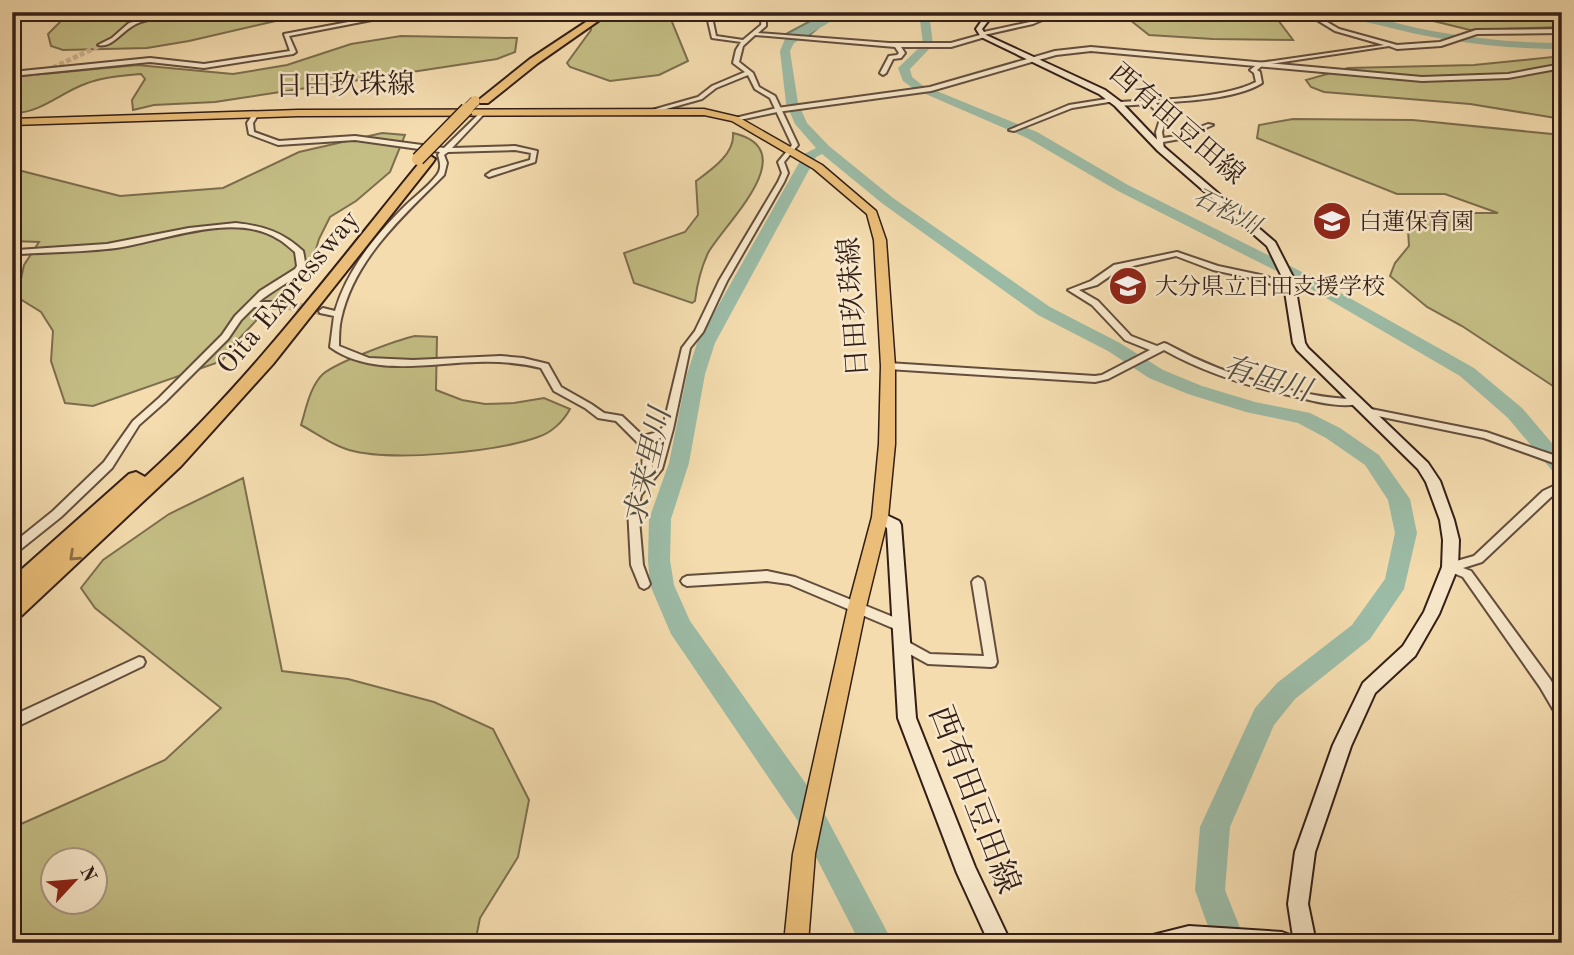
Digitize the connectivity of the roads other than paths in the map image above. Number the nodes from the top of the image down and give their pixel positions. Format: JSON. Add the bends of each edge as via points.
{"nodes":[{"id":1,"x":176,"y":12,"type":"edge"},
{"id":2,"x":340,"y":12,"type":"edge"},
{"id":3,"x":411,"y":12,"type":"edge"},
{"id":4,"x":463,"y":12,"type":"edge"},
{"id":5,"x":513,"y":12,"type":"edge"},
{"id":6,"x":599,"y":12,"type":"edge"},
{"id":7,"x":607,"y":12,"type":"edge"},
{"id":8,"x":708,"y":12,"type":"edge"},
{"id":9,"x":992,"y":12,"type":"edge"},
{"id":10,"x":1059,"y":12,"type":"edge"},
{"id":11,"x":1306,"y":12,"type":"edge"},
{"id":12,"x":764,"y":16,"type":"dead end"},
{"id":13,"x":346,"y":24,"type":"junction"},
{"id":14,"x":1562,"y":31,"type":"edge"},
{"id":15,"x":757,"y":34,"type":"junction"},
{"id":16,"x":982,"y":35,"type":"junction"},
{"id":17,"x":743,"y":41,"type":"junction"},
{"id":18,"x":897,"y":44,"type":"junction"},
{"id":19,"x":101,"y":45,"type":"tunnel mouth"},
{"id":20,"x":1387,"y":46,"type":"junction"},
{"id":21,"x":1036,"y":59,"type":"junction"},
{"id":22,"x":1261,"y":64,"type":"junction"},
{"id":23,"x":1562,"y":66,"type":"edge"},
{"id":24,"x":748,"y":72,"type":"junction"},
{"id":25,"x":12,"y":74,"type":"edge"},
{"id":26,"x":883,"y":74,"type":"dead end"},
{"id":27,"x":1116,"y":102,"type":"junction"},
{"id":28,"x":1151,"y":102,"type":"junction"},
{"id":29,"x":480,"y":105,"type":"junction"},
{"id":30,"x":777,"y":110,"type":"junction"},
{"id":31,"x":647,"y":112,"type":"junction"},
{"id":32,"x":255,"y":115,"type":"junction"},
{"id":33,"x":735,"y":120,"type":"junction"},
{"id":34,"x":12,"y":122,"type":"edge"},
{"id":35,"x":1210,"y":125,"type":"dead end"},
{"id":36,"x":1012,"y":130,"type":"dead end"},
{"id":37,"x":1160,"y":144,"type":"junction"},
{"id":38,"x":446,"y":149,"type":"junction"},
{"id":39,"x":795,"y":153,"type":"junction"},
{"id":40,"x":424,"y":159,"type":"junction"},
{"id":41,"x":489,"y":175,"type":"dead end"},
{"id":42,"x":12,"y":263,"type":"edge"},
{"id":43,"x":1293,"y":286,"type":"junction"},
{"id":44,"x":252,"y":304,"type":"junction"},
{"id":45,"x":284,"y":305,"type":"tunnel mouth"},
{"id":46,"x":323,"y":311,"type":"tunnel mouth"},
{"id":47,"x":338,"y":314,"type":"junction"},
{"id":48,"x":1153,"y":351,"type":"junction"},
{"id":49,"x":888,"y":366,"type":"junction"},
{"id":50,"x":1361,"y":406,"type":"junction"},
{"id":51,"x":668,"y":428,"type":"junction"},
{"id":52,"x":641,"y":440,"type":"junction"},
{"id":53,"x":1562,"y":463,"type":"edge"},
{"id":54,"x":646,"y":481,"type":"junction"},
{"id":55,"x":1558,"y":487,"type":"edge"},
{"id":56,"x":880,"y":517,"type":"junction"},
{"id":57,"x":12,"y":550,"type":"edge"},
{"id":58,"x":1450,"y":567,"type":"junction"},
{"id":59,"x":687,"y":580,"type":"dead end"},
{"id":60,"x":978,"y":582,"type":"dead end"},
{"id":61,"x":644,"y":584,"type":"dead end"},
{"id":62,"x":12,"y":591,"type":"edge"},
{"id":63,"x":857,"y":607,"type":"junction"},
{"id":64,"x":12,"y":611,"type":"edge"},
{"id":65,"x":900,"y":634,"type":"junction"},
{"id":66,"x":139,"y":662,"type":"dead end"},
{"id":67,"x":1562,"y":712,"type":"edge"},
{"id":68,"x":12,"y":723,"type":"edge"},
{"id":69,"x":1174,"y":941,"type":"edge"},
{"id":70,"x":796,"y":943,"type":"edge"},
{"id":71,"x":1000,"y":943,"type":"edge"},
{"id":72,"x":1282,"y":943,"type":"edge"},
{"id":73,"x":1305,"y":943,"type":"edge"}],
"edges":[{"from":1,"to":19,"type":"street","via":[[131,24]]},
{"from":2,"to":13,"type":"street"},
{"from":3,"to":13,"type":"street"},
{"from":4,"to":5,"type":"street","via":[[470,19]]},
{"from":6,"to":29,"type":"highway","name":"Oita Expressway","via":[[505,75]]},
{"from":7,"to":29,"type":"highway","name":"Oita Expressway","via":[[534,61]]},
{"from":8,"to":17,"type":"street","via":[[714,37]]},
{"from":9,"to":16,"type":"main road","via":[[979,29]]},
{"from":10,"to":16,"type":"street"},
{"from":11,"to":20,"type":"street","via":[[1337,30]]},
{"from":12,"to":15,"type":"street","via":[[765,24]]},
{"from":13,"to":25,"type":"street","via":[[286,35],[293,51],[204,66],[150,60]]},
{"from":14,"to":20,"type":"street","via":[[1484,32],[1423,47]]},
{"from":15,"to":17,"type":"street"},
{"from":15,"to":18,"type":"street"},
{"from":16,"to":18,"type":"street","via":[[957,44]]},
{"from":16,"to":21,"type":"main road","name":"西有田豆田線"},
{"from":17,"to":24,"type":"street","via":[[736,63]]},
{"from":18,"to":26,"type":"street","via":[[902,53],[891,57]]},
{"from":20,"to":22,"type":"street"},
{"from":21,"to":22,"type":"street","via":[[1091,49]]},
{"from":21,"to":27,"type":"main road","name":"西有田豆田線"},
{"from":21,"to":30,"type":"street","via":[[931,89]]},
{"from":22,"to":23,"type":"street","via":[[1452,79],[1508,76]]},
{"from":22,"to":28,"type":"street","via":[[1253,69],[1259,83],[1255,87]]},
{"from":24,"to":30,"type":"street","via":[[757,88],[773,97]]},
{"from":24,"to":31,"type":"street","via":[[701,98]]},
{"from":27,"to":28,"type":"street"},
{"from":27,"to":36,"type":"street","via":[[1070,106]]},
{"from":27,"to":37,"type":"main road","name":"西有田豆田線"},
{"from":28,"to":37,"type":"street","via":[[1164,116],[1158,132]]},
{"from":29,"to":31,"type":"main road","name":"日田玖珠線"},
{"from":29,"to":32,"type":"main road","name":"日田玖珠線"},
{"from":29,"to":38,"type":"street"},
{"from":29,"to":40,"type":"highway","name":"Oita Expressway"},
{"from":30,"to":33,"type":"street"},
{"from":30,"to":39,"type":"street","via":[[792,135]]},
{"from":31,"to":33,"type":"main road","name":"日田玖珠線","via":[[704,112]]},
{"from":32,"to":34,"type":"main road","name":"日田玖珠線"},
{"from":32,"to":38,"type":"street","via":[[251,133],[278,143],[355,138]]},
{"from":33,"to":39,"type":"main road","name":"日田玖珠線"},
{"from":35,"to":37,"type":"street"},
{"from":37,"to":43,"type":"main road","name":"西有田豆田線","via":[[1260,233],[1282,260]]},
{"from":38,"to":41,"type":"street","via":[[525,148],[535,152],[529,164]]},
{"from":38,"to":47,"type":"street","via":[[441,155],[442,174],[357,265]]},
{"from":39,"to":49,"type":"main road","name":"日田玖珠線","via":[[863,203],[875,219]]},
{"from":39,"to":51,"type":"street","via":[[781,162],[785,173],[686,348]]},
{"from":40,"to":62,"type":"highway","name":"Oita Expressway","via":[[252,359],[157,459]]},
{"from":40,"to":64,"type":"highway","name":"Oita Expressway","one_way":true,"via":[[267,360],[174,461]]},
{"from":42,"to":44,"type":"street","via":[[18,252],[119,245],[197,228],[247,227],[285,238],[299,251],[300,266]]},
{"from":43,"to":48,"type":"street","via":[[1177,254],[1117,267],[1091,285],[1072,290],[1095,303],[1128,338]]},
{"from":43,"to":50,"type":"main road","name":"西有田豆田線","via":[[1303,350]]},
{"from":44,"to":45,"type":"street"},
{"from":44,"to":57,"type":"street","via":[[225,337],[136,422],[108,465]]},
{"from":46,"to":47,"type":"street"},
{"from":47,"to":52,"type":"street","via":[[334,347],[357,358],[396,362],[528,360],[545,366],[557,389],[601,416],[619,418]]},
{"from":48,"to":49,"type":"street","via":[[1095,379]]},
{"from":48,"to":50,"type":"street","via":[[1164,346],[1203,369],[1238,382]]},
{"from":49,"to":56,"type":"main road","name":"日田玖珠線"},
{"from":50,"to":53,"type":"street","via":[[1486,435]]},
{"from":50,"to":58,"type":"main road","name":"西有田豆田線","via":[[1433,481],[1451,540]]},
{"from":51,"to":52,"type":"street"},
{"from":51,"to":54,"type":"street","via":[[656,469]]},
{"from":52,"to":54,"type":"street","via":[[648,454]]},
{"from":54,"to":61,"type":"street","via":[[633,508],[637,565]]},
{"from":55,"to":58,"type":"street","via":[[1478,559]]},
{"from":56,"to":63,"type":"main road","name":"日田玖珠線"},
{"from":56,"to":65,"type":"main road","name":"西有田豆田線","via":[[894,525]]},
{"from":58,"to":67,"type":"street","via":[[1467,574]]},
{"from":58,"to":73,"type":"main road","name":"西有田豆田線","via":[[1432,614],[1409,652],[1369,688],[1342,745],[1305,852],[1298,904]]},
{"from":59,"to":63,"type":"street","via":[[767,576],[791,580]]},
{"from":60,"to":65,"type":"street","via":[[991,662],[928,659]]},
{"from":63,"to":65,"type":"street"},
{"from":63,"to":70,"type":"main road","name":"日田玖珠線","via":[[804,855]]},
{"from":65,"to":71,"type":"main road","name":"西有田豆田線","via":[[904,698],[914,741]]},
{"from":66,"to":68,"type":"street"},
{"from":69,"to":72,"type":"main road"}]}
